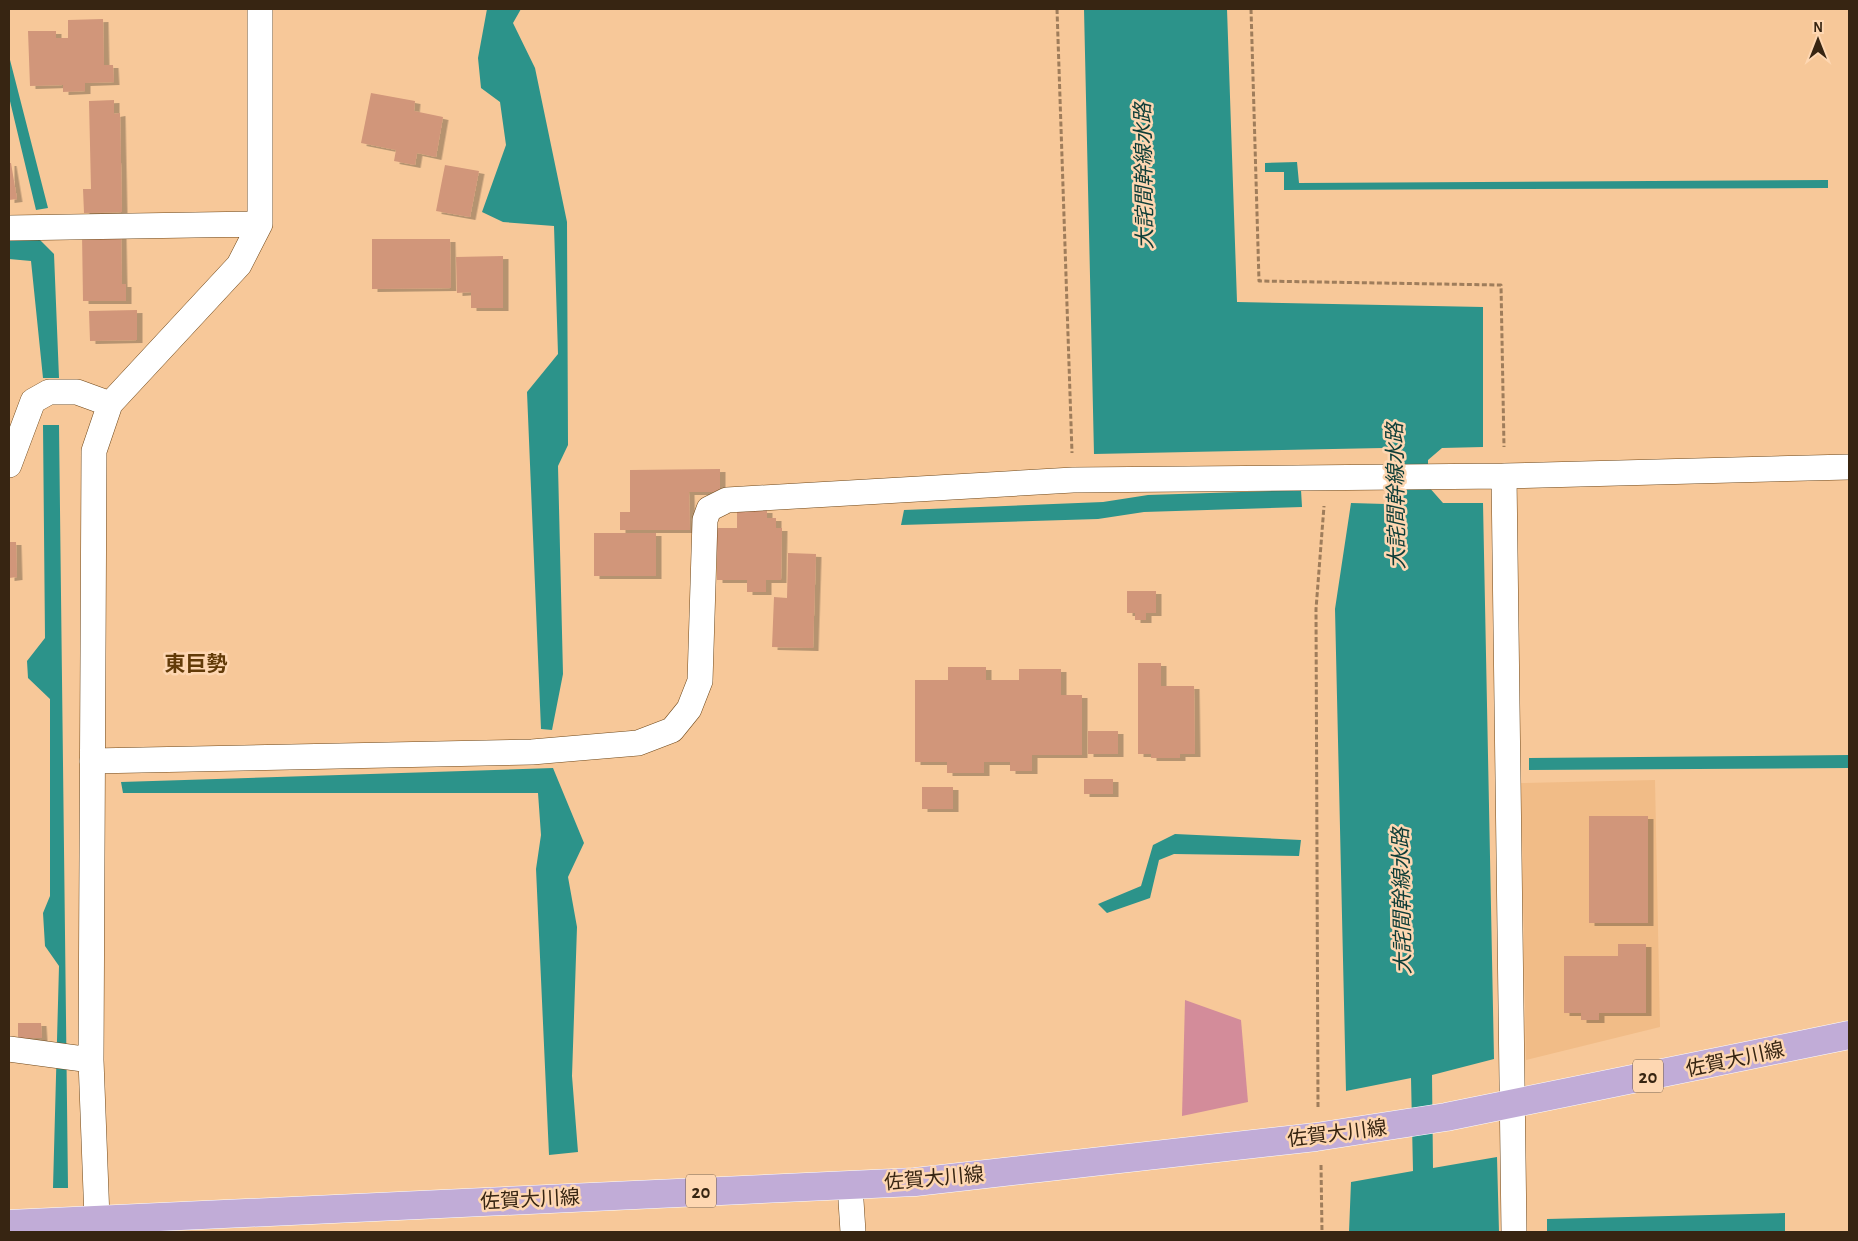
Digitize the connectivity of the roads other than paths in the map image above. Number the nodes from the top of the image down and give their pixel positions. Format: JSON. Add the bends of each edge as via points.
{"nodes":[{"id":1,"x":260,"y":9,"type":"edge"},
{"id":2,"x":260,"y":224,"type":"junction"},
{"id":3,"x":9,"y":228,"type":"edge"},
{"id":4,"x":110,"y":404,"type":"junction"},
{"id":5,"x":9,"y":465,"type":"edge"},
{"id":6,"x":1849,"y":467,"type":"edge"},
{"id":7,"x":1504,"y":476,"type":"junction"},
{"id":8,"x":92,"y":761,"type":"junction"},
{"id":9,"x":1849,"y":1035,"type":"edge"},
{"id":10,"x":9,"y":1049,"type":"edge"},
{"id":11,"x":91,"y":1060,"type":"junction"},
{"id":12,"x":1513,"y":1104,"type":"junction"},
{"id":13,"x":850,"y":1185,"type":"junction"},
{"id":14,"x":107,"y":1223,"type":"edge"},
{"id":15,"x":9,"y":1224,"type":"edge"},
{"id":16,"x":853,"y":1232,"type":"edge"},
{"id":17,"x":1514,"y":1232,"type":"edge"}],
"edges":[{"from":1,"to":2,"type":"street"},
{"from":2,"to":3,"type":"street"},
{"from":2,"to":4,"type":"street","via":[[239,265]]},
{"from":4,"to":5,"type":"street","via":[[77,392],[50,392],[33,402]]},
{"from":4,"to":8,"type":"street","via":[[94,451]]},
{"from":6,"to":7,"type":"street"},
{"from":7,"to":8,"type":"street","via":[[1073,480],[727,500],[709,509],[705,520],[700,681],[689,709],[672,730],[638,743],[532,752]]},
{"from":7,"to":12,"type":"street"},
{"from":8,"to":11,"type":"street"},
{"from":9,"to":12,"type":"main road","name":"佐賀大川線","number":"20"},
{"from":10,"to":11,"type":"street"},
{"from":11,"to":14,"type":"street"},
{"from":12,"to":13,"type":"main road","name":"佐賀大川線","number":"20","via":[[1316,1137],[916,1182]]},
{"from":12,"to":17,"type":"street"},
{"from":13,"to":14,"type":"main road","name":"佐賀大川線","number":"20"},
{"from":13,"to":16,"type":"street"},
{"from":14,"to":15,"type":"main road","name":"佐賀大川線","number":"20"}]}
